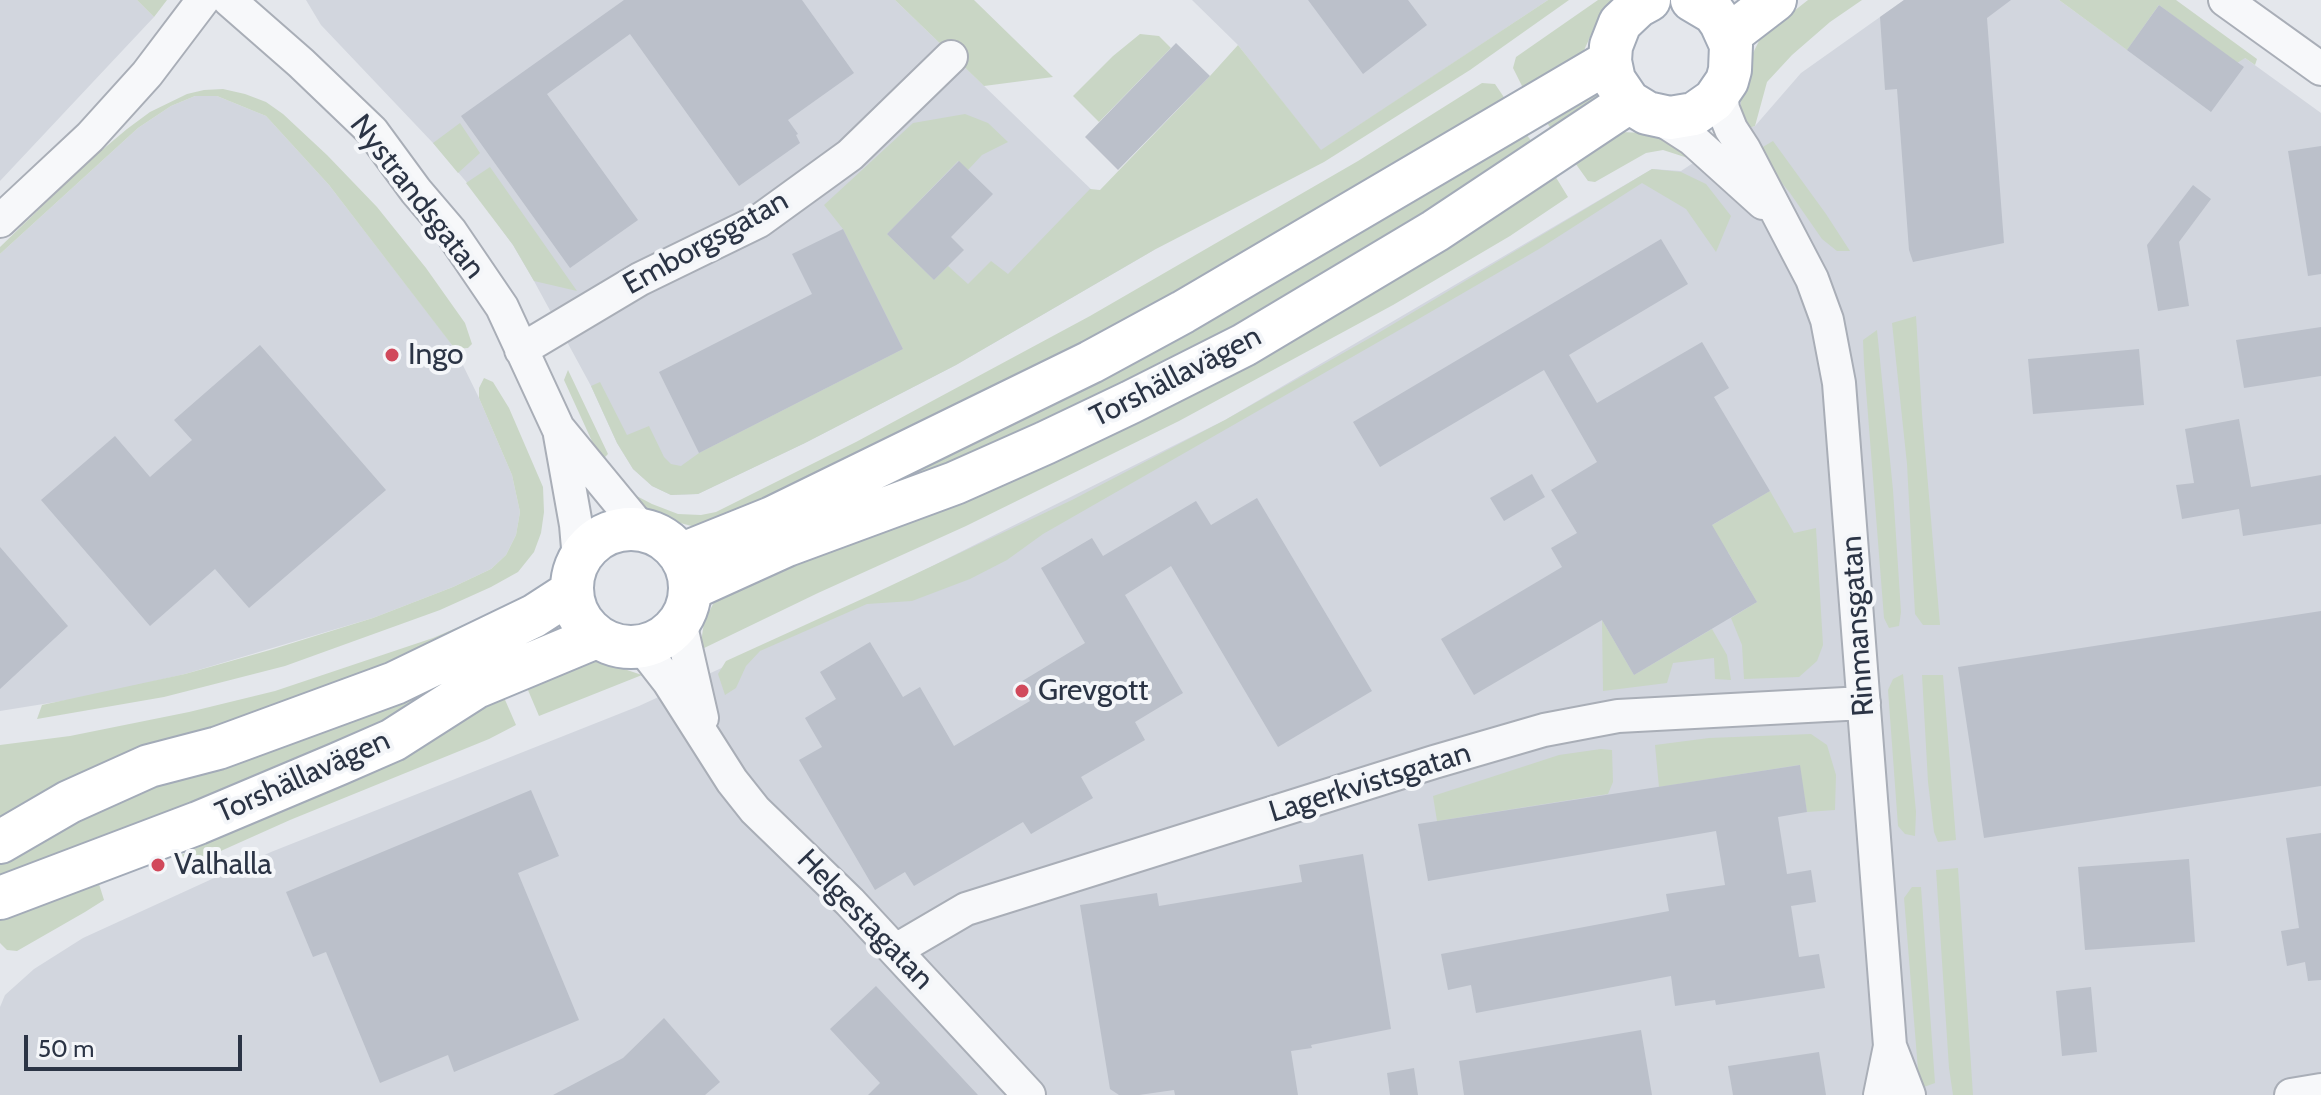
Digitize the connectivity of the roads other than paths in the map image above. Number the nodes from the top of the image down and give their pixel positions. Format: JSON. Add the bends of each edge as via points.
{"nodes":[{"id":1,"x":203,"y":0,"type":"edge"},
{"id":2,"x":229,"y":0,"type":"edge"},
{"id":3,"x":1649,"y":0,"type":"edge"},
{"id":4,"x":1692,"y":0,"type":"edge"},
{"id":5,"x":1775,"y":0,"type":"edge"},
{"id":6,"x":2225,"y":0,"type":"edge"},
{"id":7,"x":1728,"y":36,"type":"junction"},
{"id":8,"x":951,"y":57,"type":"dead end"},
{"id":9,"x":1610,"y":61,"type":"junction"},
{"id":10,"x":2321,"y":69,"type":"edge"},
{"id":11,"x":1721,"y":91,"type":"junction"},
{"id":12,"x":1643,"y":109,"type":"junction"},
{"id":13,"x":1778,"y":217,"type":"junction"},
{"id":14,"x":0,"y":221,"type":"edge"},
{"id":15,"x":521,"y":350,"type":"junction"},
{"id":16,"x":558,"y":428,"type":"junction"},
{"id":17,"x":642,"y":530,"type":"junction"},
{"id":18,"x":575,"y":576,"type":"junction"},
{"id":19,"x":683,"y":589,"type":"junction"},
{"id":20,"x":596,"y":637,"type":"junction"},
{"id":21,"x":641,"y":646,"type":"junction"},
{"id":22,"x":1864,"y":703,"type":"junction"},
{"id":23,"x":707,"y":740,"type":"junction"},
{"id":24,"x":0,"y":842,"type":"edge"},
{"id":25,"x":0,"y":898,"type":"edge"},
{"id":26,"x":896,"y":950,"type":"junction"},
{"id":27,"x":1890,"y":1046,"type":"junction"},
{"id":28,"x":2321,"y":1090,"type":"edge"},
{"id":29,"x":1029,"y":1095,"type":"edge"},
{"id":30,"x":1880,"y":1095,"type":"edge"},
{"id":31,"x":1909,"y":1095,"type":"edge"},
{"id":32,"x":2291,"y":1095,"type":"edge"}],
"edges":[{"from":1,"to":14,"type":"street","via":[[90,137]]},
{"from":2,"to":15,"type":"street","name":"Nystrandsgatan","via":[[372,131],[451,232],[502,307]]},
{"from":3,"to":9,"type":"main road","via":[[1620,23]]},
{"from":4,"to":7,"type":"main road","via":[[1714,13]]},
{"from":5,"to":7,"type":"main road"},
{"from":6,"to":10,"type":"street"},
{"from":7,"to":11,"type":"main road","via":[[1732,57]]},
{"from":8,"to":15,"type":"street","name":"Emborgsgatan","via":[[850,155],[759,221],[640,279]]},
{"from":9,"to":12,"type":"main road","via":[[1614,80]]},
{"from":9,"to":19,"type":"main road","name":"Torshällavägen","via":[[1183,312],[772,518]]},
{"from":11,"to":12,"type":"main road","via":[[1694,114],[1670,118]]},
{"from":11,"to":13,"type":"street","name":"Rinmansgatan","via":[[1726,119]]},
{"from":12,"to":13,"type":"street","name":"Rinmansgatan","via":[[1700,146]]},
{"from":12,"to":19,"type":"main road","name":"Torshällavägen","via":[[1244,345],[1131,402],[955,483]]},
{"from":13,"to":22,"type":"street","name":"Rinmansgatan","via":[[1812,279],[1827,320],[1839,383]]},
{"from":15,"to":16,"type":"street","name":"Nystrandsgatan"},
{"from":16,"to":17,"type":"street","name":"Nystrandsgatan"},
{"from":16,"to":18,"type":"street","name":"Nystrandsgatan","via":[[574,509]]},
{"from":17,"to":18,"type":"main road","via":[[604,535],[586,549]]},
{"from":17,"to":19,"type":"main road","via":[[662,537]]},
{"from":18,"to":20,"type":"main road","via":[[577,615]]},
{"from":18,"to":24,"type":"main road","name":"Torshällavägen","via":[[534,616],[395,683],[218,748],[149,766],[69,802]]},
{"from":19,"to":21,"type":"main road","via":[[672,631]]},
{"from":19,"to":23,"type":"street","name":"Helgestagatan"},
{"from":20,"to":21,"type":"main road","via":[[619,646]]},
{"from":20,"to":25,"type":"main road","name":"Torshällavägen","via":[[476,687],[393,740],[198,823]]},
{"from":21,"to":23,"type":"street","name":"Helgestagatan"},
{"from":22,"to":26,"type":"street","name":"Lagerkvistsgatan","via":[[1618,716],[1544,730],[966,909]]},
{"from":22,"to":27,"type":"street","name":"Rinmansgatan"},
{"from":23,"to":26,"type":"street","name":"Helgestagatan","via":[[755,810]]},
{"from":26,"to":29,"type":"street","name":"Helgestagatan"},
{"from":27,"to":30,"type":"street","name":"Rinmansgatan"},
{"from":27,"to":31,"type":"street","name":"Rinmansgatan"},
{"from":28,"to":32,"type":"street"}]}
